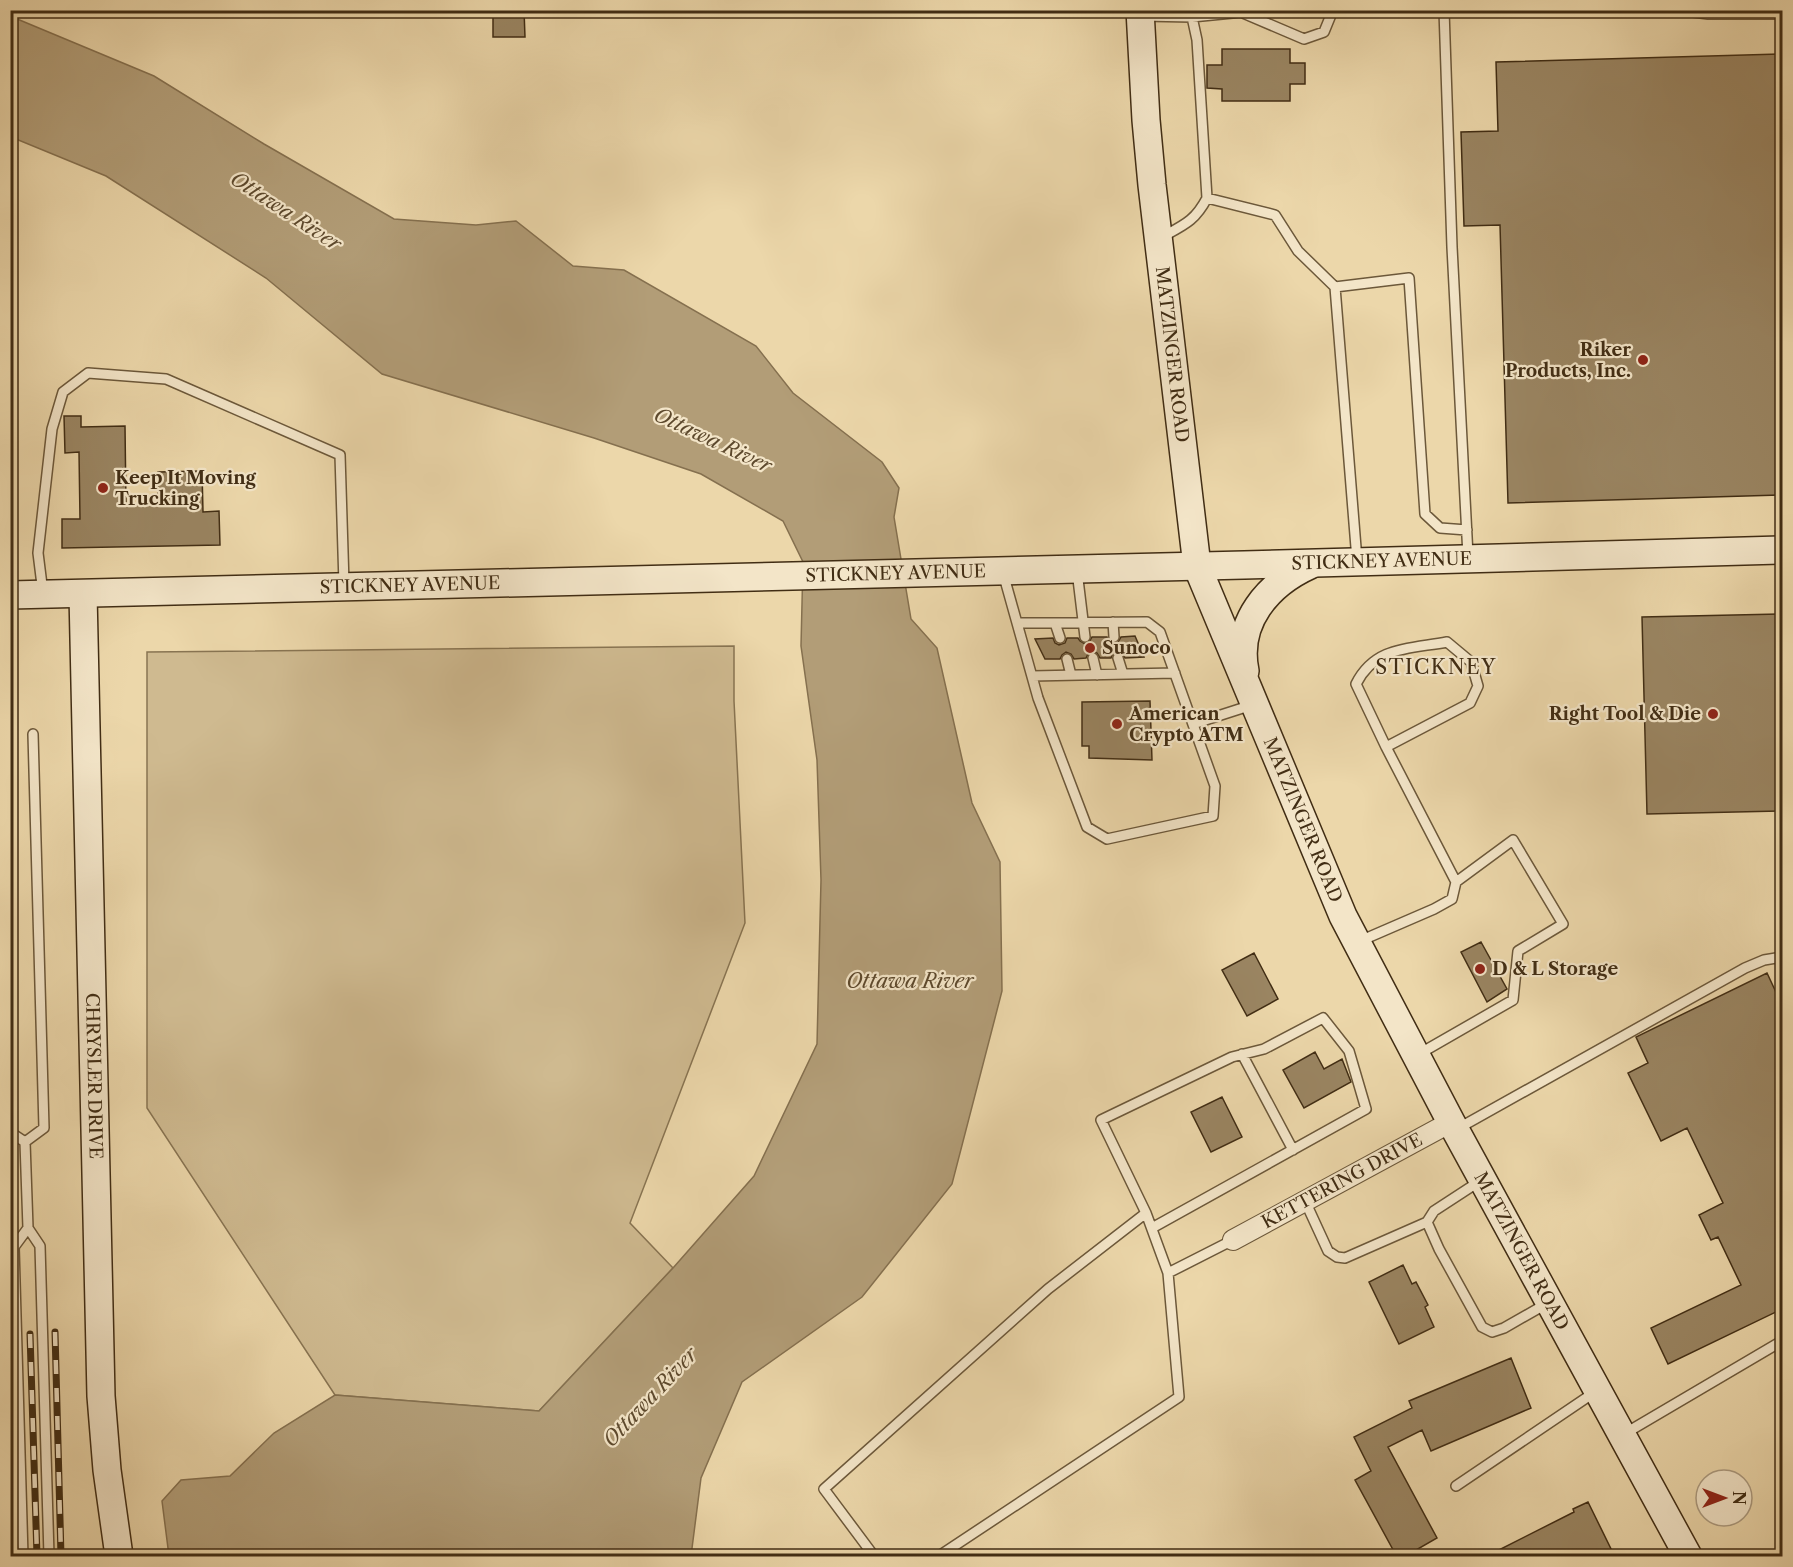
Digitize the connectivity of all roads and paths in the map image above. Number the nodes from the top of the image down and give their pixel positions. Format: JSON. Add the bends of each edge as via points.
{"nodes":[{"id":1,"x":1263,"y":10,"type":"edge"},
{"id":2,"x":1333,"y":10,"type":"edge"},
{"id":3,"x":1444,"y":10,"type":"edge"},
{"id":4,"x":1678,"y":10,"type":"edge"},
{"id":5,"x":1241,"y":12,"type":"junction"},
{"id":6,"x":1140,"y":14,"type":"edge"},
{"id":7,"x":1782,"y":14,"type":"edge"},
{"id":8,"x":1192,"y":17,"type":"junction"},
{"id":9,"x":1207,"y":198,"type":"junction"},
{"id":10,"x":1158,"y":239,"type":"junction"},
{"id":11,"x":1335,"y":286,"type":"junction"},
{"id":12,"x":1467,"y":530,"type":"junction"},
{"id":13,"x":1782,"y":550,"type":"edge"},
{"id":14,"x":1468,"y":559,"type":"junction"},
{"id":15,"x":1357,"y":562,"type":"junction"},
{"id":16,"x":1313,"y":563,"type":"junction"},
{"id":17,"x":1197,"y":566,"type":"junction"},
{"id":18,"x":1077,"y":569,"type":"junction"},
{"id":19,"x":1002,"y":570,"type":"junction"},
{"id":20,"x":344,"y":588,"type":"junction"},
{"id":21,"x":83,"y":594,"type":"junction"},
{"id":22,"x":10,"y":595,"type":"edge"},
{"id":23,"x":43,"y":595,"type":"junction"},
{"id":24,"x":1055,"y":622,"type":"junction"},
{"id":25,"x":1082,"y":622,"type":"junction"},
{"id":26,"x":1113,"y":622,"type":"junction"},
{"id":27,"x":1017,"y":623,"type":"junction"},
{"id":28,"x":1114,"y":637,"type":"dead end"},
{"id":29,"x":1060,"y":638,"type":"dead end"},
{"id":30,"x":1085,"y":638,"type":"dead end"},
{"id":31,"x":1093,"y":658,"type":"dead end"},
{"id":32,"x":1118,"y":658,"type":"dead end"},
{"id":33,"x":1067,"y":659,"type":"dead end"},
{"id":34,"x":1175,"y":673,"type":"junction"},
{"id":35,"x":1124,"y":674,"type":"junction"},
{"id":36,"x":1071,"y":675,"type":"junction"},
{"id":37,"x":1097,"y":675,"type":"junction"},
{"id":38,"x":1032,"y":676,"type":"junction"},
{"id":39,"x":1252,"y":698,"type":"junction"},
{"id":40,"x":1193,"y":724,"type":"junction"},
{"id":41,"x":33,"y":734,"type":"dead end"},
{"id":42,"x":1386,"y":747,"type":"junction"},
{"id":43,"x":1456,"y":882,"type":"junction"},
{"id":44,"x":1358,"y":942,"type":"junction"},
{"id":45,"x":1782,"y":957,"type":"edge"},
{"id":46,"x":1242,"y":1054,"type":"junction"},
{"id":47,"x":1416,"y":1056,"type":"junction"},
{"id":48,"x":1453,"y":1126,"type":"junction"},
{"id":49,"x":10,"y":1132,"type":"edge"},
{"id":50,"x":25,"y":1142,"type":"junction"},
{"id":51,"x":1293,"y":1150,"type":"junction"},
{"id":52,"x":1482,"y":1180,"type":"junction"},
{"id":53,"x":1305,"y":1201,"type":"junction"},
{"id":54,"x":1146,"y":1213,"type":"junction"},
{"id":55,"x":1427,"y":1222,"type":"junction"},
{"id":56,"x":28,"y":1228,"type":"junction"},
{"id":57,"x":1152,"y":1228,"type":"junction"},
{"id":58,"x":1233,"y":1240,"type":"joint"},
{"id":59,"x":1168,"y":1273,"type":"junction"},
{"id":60,"x":1549,"y":1302,"type":"junction"},
{"id":61,"x":1782,"y":1341,"type":"edge"},
{"id":62,"x":1597,"y":1390,"type":"junction"},
{"id":63,"x":1622,"y":1435,"type":"junction"},
{"id":64,"x":1456,"y":1486,"type":"dead end"},
{"id":65,"x":23,"y":1557,"type":"edge"},
{"id":66,"x":50,"y":1557,"type":"edge"},
{"id":67,"x":119,"y":1557,"type":"edge"},
{"id":68,"x":874,"y":1557,"type":"edge"},
{"id":69,"x":939,"y":1557,"type":"edge"},
{"id":70,"x":1688,"y":1557,"type":"edge"}],
"edges":[{"from":1,"to":5,"type":"lane"},
{"from":2,"to":5,"type":"lane","via":[[1324,32],[1304,39]]},
{"from":3,"to":12,"type":"lane"},
{"from":4,"to":7,"type":"lane"},
{"from":5,"to":8,"type":"lane"},
{"from":6,"to":8,"type":"lane"},
{"from":6,"to":10,"type":"street","name":"MATZINGER ROAD"},
{"from":8,"to":9,"type":"lane","via":[[1197,40]]},
{"from":9,"to":10,"type":"lane","via":[[1190,223]]},
{"from":9,"to":11,"type":"lane","via":[[1275,215],[1298,251]]},
{"from":10,"to":17,"type":"street","name":"MATZINGER ROAD"},
{"from":11,"to":12,"type":"lane","via":[[1409,278],[1425,514],[1440,528]]},
{"from":11,"to":15,"type":"lane"},
{"from":12,"to":14,"type":"lane"},
{"from":13,"to":14,"type":"street","name":"STICKNEY AVENUE"},
{"from":14,"to":15,"type":"street","name":"STICKNEY AVENUE"},
{"from":15,"to":16,"type":"street","name":"STICKNEY AVENUE"},
{"from":16,"to":17,"type":"street","name":"STICKNEY AVENUE"},
{"from":16,"to":39,"type":"street","via":[[1282,580],[1257,605],[1246,634],[1244,663]]},
{"from":17,"to":18,"type":"street","name":"STICKNEY AVENUE"},
{"from":17,"to":39,"type":"street","name":"MATZINGER ROAD"},
{"from":18,"to":19,"type":"street","name":"STICKNEY AVENUE"},
{"from":18,"to":25,"type":"lane"},
{"from":19,"to":20,"type":"street","name":"STICKNEY AVENUE"},
{"from":19,"to":27,"type":"lane"},
{"from":20,"to":21,"type":"street","name":"STICKNEY AVENUE"},
{"from":20,"to":23,"type":"lane","via":[[340,455],[166,379],[88,373],[63,392],[52,429],[38,553]]},
{"from":21,"to":23,"type":"street","name":"STICKNEY AVENUE"},
{"from":21,"to":67,"type":"street","name":"CHRYSLER DRIVE","via":[[100,1396]]},
{"from":22,"to":23,"type":"street","name":"STICKNEY AVENUE"},
{"from":24,"to":25,"type":"lane"},
{"from":24,"to":27,"type":"lane"},
{"from":24,"to":29,"type":"lane"},
{"from":25,"to":26,"type":"lane"},
{"from":25,"to":30,"type":"lane"},
{"from":26,"to":28,"type":"lane"},
{"from":26,"to":34,"type":"lane","via":[[1147,622],[1160,632]]},
{"from":27,"to":38,"type":"lane"},
{"from":31,"to":37,"type":"lane"},
{"from":32,"to":35,"type":"lane"},
{"from":33,"to":36,"type":"lane"},
{"from":34,"to":35,"type":"lane"},
{"from":34,"to":40,"type":"lane"},
{"from":35,"to":37,"type":"lane"},
{"from":36,"to":37,"type":"lane"},
{"from":36,"to":38,"type":"lane"},
{"from":38,"to":40,"type":"lane","via":[[1087,827],[1107,839],[1213,816],[1215,786]]},
{"from":39,"to":40,"type":"lane"},
{"from":39,"to":44,"type":"street","name":"MATZINGER ROAD","via":[[1343,916]]},
{"from":41,"to":50,"type":"lane","via":[[44,1128]]},
{"from":42,"to":42,"type":"lane","via":[[1356,684],[1364,669],[1384,653],[1447,642],[1471,662],[1478,686],[1470,703]]},
{"from":42,"to":43,"type":"lane"},
{"from":43,"to":44,"type":"lane","via":[[1452,898]]},
{"from":43,"to":47,"type":"lane","via":[[1513,840],[1563,924],[1518,951],[1513,1000]]},
{"from":44,"to":47,"type":"street","name":"MATZINGER ROAD"},
{"from":45,"to":48,"type":"lane","via":[[1745,968]]},
{"from":46,"to":51,"type":"lane"},
{"from":46,"to":51,"type":"lane","via":[[1264,1049],[1323,1018],[1349,1051],[1366,1109]]},
{"from":46,"to":54,"type":"lane","via":[[1101,1120]]},
{"from":47,"to":48,"type":"street","name":"MATZINGER ROAD"},
{"from":48,"to":52,"type":"street","name":"MATZINGER ROAD"},
{"from":48,"to":53,"type":"street","name":"KETTERING DRIVE"},
{"from":49,"to":50,"type":"lane"},
{"from":50,"to":56,"type":"lane"},
{"from":51,"to":57,"type":"lane"},
{"from":52,"to":55,"type":"lane","via":[[1434,1210]]},
{"from":52,"to":60,"type":"street","name":"MATZINGER ROAD"},
{"from":53,"to":55,"type":"lane","via":[[1328,1251],[1337,1257],[1345,1258]]},
{"from":53,"to":58,"type":"street","name":"KETTERING DRIVE"},
{"from":54,"to":57,"type":"lane"},
{"from":54,"to":68,"type":"lane","via":[[1048,1289],[824,1489]]},
{"from":55,"to":60,"type":"lane","via":[[1482,1327],[1491,1332],[1504,1328]]},
{"from":56,"to":65,"type":"lane","via":[[14,1247]]},
{"from":56,"to":66,"type":"lane","via":[[40,1246]]},
{"from":57,"to":59,"type":"lane"},
{"from":58,"to":59,"type":"lane"},
{"from":59,"to":69,"type":"lane","via":[[1179,1397]]},
{"from":60,"to":62,"type":"street","name":"MATZINGER ROAD"},
{"from":61,"to":63,"type":"lane"},
{"from":62,"to":63,"type":"street","name":"MATZINGER ROAD"},
{"from":62,"to":64,"type":"lane"},
{"from":63,"to":70,"type":"street","name":"MATZINGER ROAD"}]}
